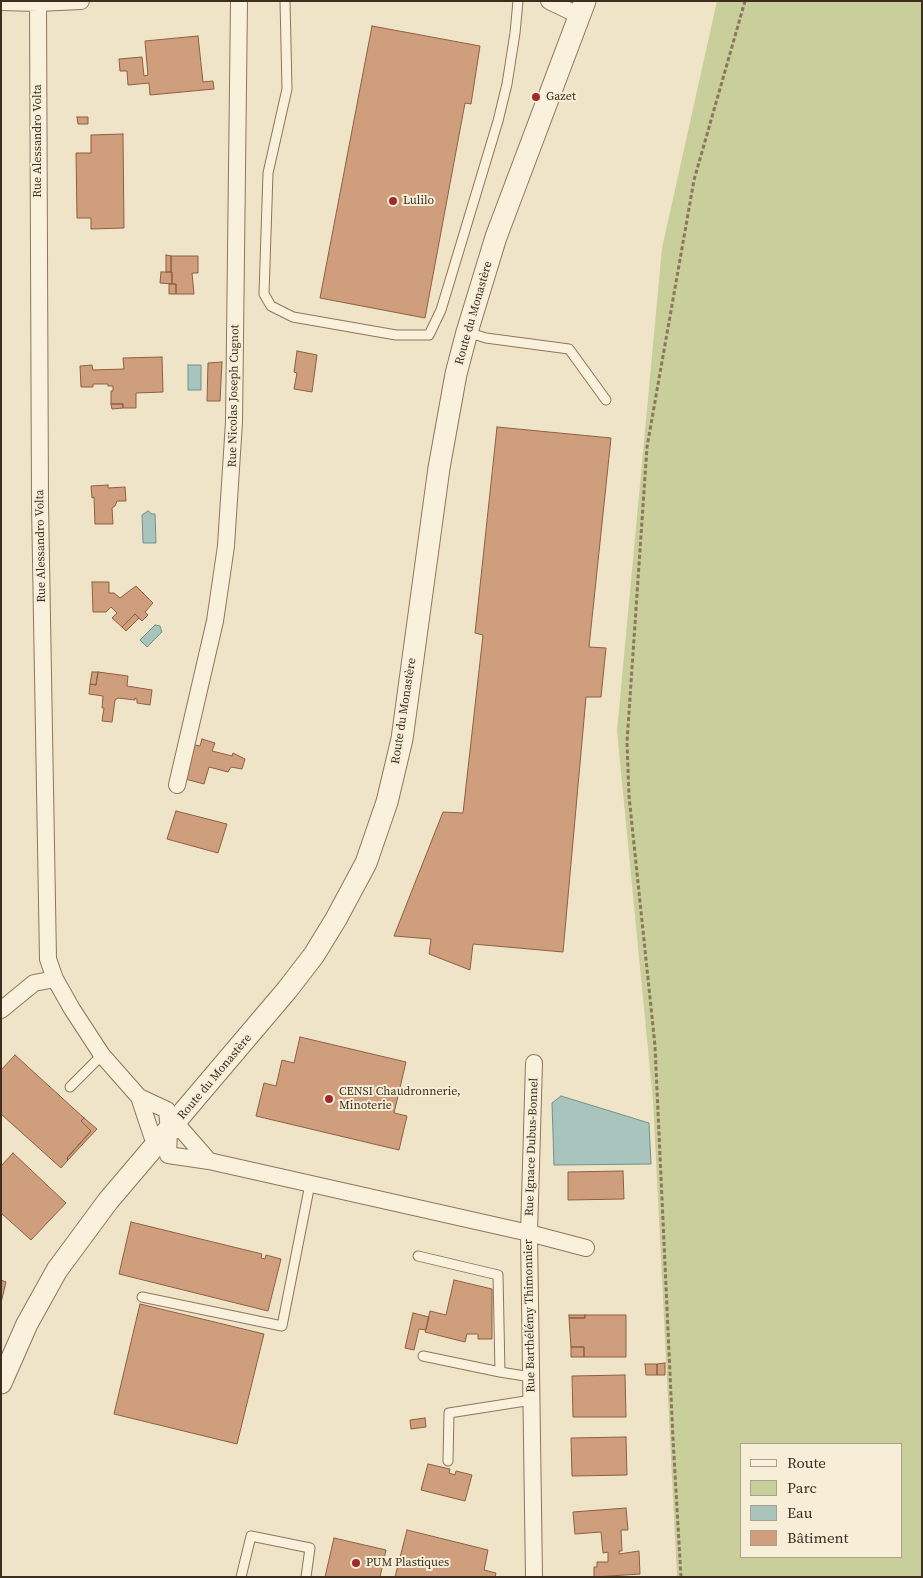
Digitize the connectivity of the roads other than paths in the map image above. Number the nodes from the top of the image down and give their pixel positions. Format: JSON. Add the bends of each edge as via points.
{"nodes":[{"id":1,"x":81,"y":1,"type":"edge"},
{"id":2,"x":239,"y":1,"type":"edge"},
{"id":3,"x":285,"y":1,"type":"edge"},
{"id":4,"x":518,"y":1,"type":"edge"},
{"id":5,"x":549,"y":1,"type":"edge"},
{"id":6,"x":1,"y":2,"type":"edge"},
{"id":7,"x":38,"y":3,"type":"junction"},
{"id":8,"x":583,"y":9,"type":"edge"},
{"id":9,"x":467,"y":332,"type":"junction"},
{"id":10,"x":606,"y":400,"type":"dead end"},
{"id":11,"x":177,"y":785,"type":"dead end"},
{"id":12,"x":55,"y":979,"type":"junction"},
{"id":13,"x":1,"y":1010,"type":"edge"},
{"id":14,"x":102,"y":1054,"type":"junction"},
{"id":15,"x":534,"y":1063,"type":"dead end"},
{"id":16,"x":70,"y":1087,"type":"dead end"},
{"id":17,"x":169,"y":1131,"type":"junction"},
{"id":18,"x":209,"y":1161,"type":"junction"},
{"id":19,"x":310,"y":1184,"type":"junction"},
{"id":20,"x":529,"y":1233,"type":"junction"},
{"id":21,"x":586,"y":1248,"type":"dead end"},
{"id":22,"x":418,"y":1256,"type":"dead end"},
{"id":23,"x":142,"y":1296,"type":"dead end"},
{"id":24,"x":422,"y":1356,"type":"dead end"},
{"id":25,"x":500,"y":1372,"type":"junction"},
{"id":26,"x":532,"y":1377,"type":"junction"},
{"id":27,"x":1,"y":1383,"type":"edge"},
{"id":28,"x":532,"y":1400,"type":"junction"},
{"id":29,"x":448,"y":1461,"type":"dead end"},
{"id":30,"x":241,"y":1577,"type":"edge"},
{"id":31,"x":306,"y":1577,"type":"edge"},
{"id":32,"x":534,"y":1577,"type":"edge"}],
"edges":[{"from":1,"to":7,"type":"street"},
{"from":2,"to":11,"type":"street","name":"Rue Nicolas Joseph Cugnot","via":[[234,422],[226,546],[215,621]]},
{"from":3,"to":4,"type":"lane","via":[[287,89],[268,173],[264,294],[271,306],[294,317],[396,335],[429,335],[442,310],[498,121],[510,67]]},
{"from":5,"to":8,"type":"street"},
{"from":6,"to":7,"type":"street"},
{"from":7,"to":12,"type":"street","name":"Rue Alessandro Volta","via":[[40,504],[46,873],[48,958]]},
{"from":8,"to":9,"type":"street","name":"Route du Monastère","via":[[496,238]]},
{"from":9,"to":10,"type":"lane","via":[[486,338],[569,349]]},
{"from":9,"to":17,"type":"street","name":"Route du Monastère","via":[[439,468],[402,739],[387,802],[366,863],[314,955]]},
{"from":12,"to":13,"type":"street","via":[[34,983]]},
{"from":12,"to":14,"type":"street","name":"Rue Alessandro Volta"},
{"from":14,"to":16,"type":"lane"},
{"from":14,"to":17,"type":"street","name":"Rue Alessandro Volta","via":[[139,1097],[152,1136]]},
{"from":15,"to":20,"type":"street","name":"Rue Ignace Dubus-Bonnel"},
{"from":17,"to":18,"type":"street","via":[[182,1129]]},
{"from":17,"to":18,"type":"street","name":"Rue Barthélémy Thimonnier","via":[[168,1155]]},
{"from":17,"to":27,"type":"street","name":"Route du Monastère","via":[[108,1201],[56,1270],[26,1324]]},
{"from":18,"to":19,"type":"street","name":"Rue Barthélémy Thimonnier"},
{"from":19,"to":20,"type":"street","name":"Rue Barthélémy Thimonnier"},
{"from":19,"to":23,"type":"lane","via":[[282,1326]]},
{"from":20,"to":21,"type":"street","name":"Rue Ignace Dubus-Bonnel"},
{"from":20,"to":26,"type":"street","name":"Rue Barthélémy Thimonnier"},
{"from":22,"to":25,"type":"lane","via":[[498,1275]]},
{"from":24,"to":25,"type":"lane"},
{"from":25,"to":26,"type":"lane"},
{"from":26,"to":28,"type":"street","name":"Rue Barthélémy Thimonnier"},
{"from":28,"to":29,"type":"lane","via":[[449,1413]]},
{"from":28,"to":32,"type":"street","name":"Rue Barthélémy Thimonnier"},
{"from":30,"to":31,"type":"lane","via":[[252,1536],[310,1548]]}]}
